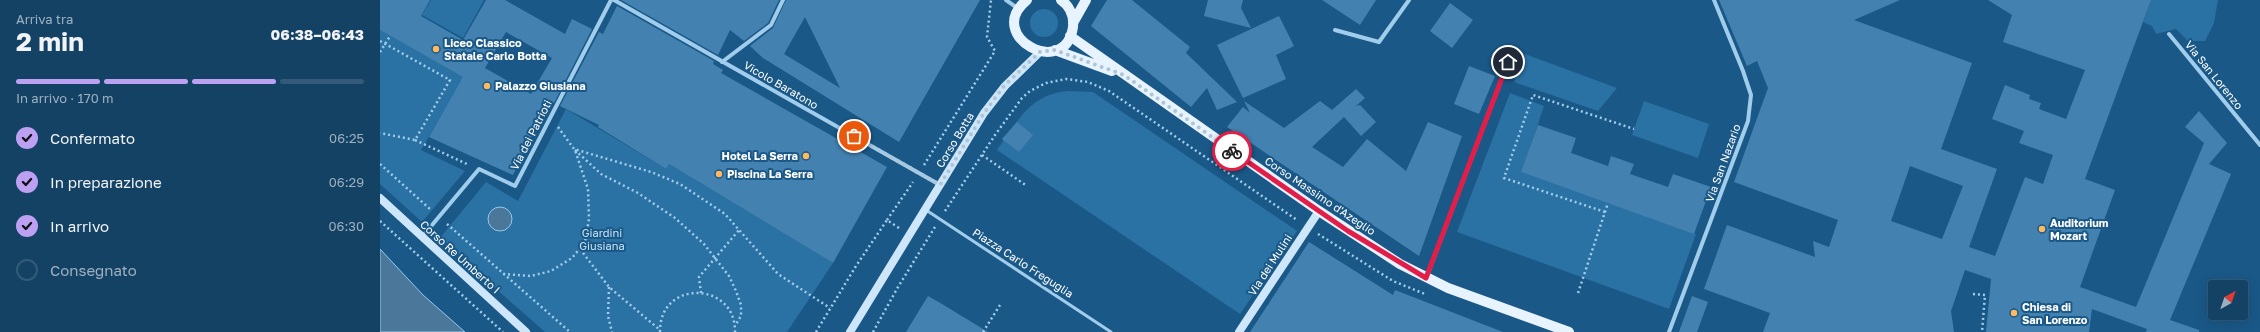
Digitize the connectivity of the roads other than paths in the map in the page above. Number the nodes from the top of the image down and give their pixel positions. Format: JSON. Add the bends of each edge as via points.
{"nodes":[{"id":1,"x":612,"y":0,"type":"edge"},
{"id":2,"x":783,"y":0,"type":"edge"},
{"id":3,"x":1006,"y":0,"type":"edge"},
{"id":4,"x":1027,"y":0,"type":"edge"},
{"id":5,"x":1061,"y":0,"type":"edge"},
{"id":6,"x":1086,"y":0,"type":"edge"},
{"id":7,"x":1409,"y":0,"type":"edge"},
{"id":8,"x":1714,"y":0,"type":"edge"},
{"id":9,"x":1019,"y":9,"type":"junction"},
{"id":10,"x":1073,"y":23,"type":"junction"},
{"id":11,"x":1335,"y":30,"type":"dead end"},
{"id":12,"x":2169,"y":34,"type":"dead end"},
{"id":13,"x":1070,"y":36,"type":"junction"},
{"id":14,"x":1055,"y":50,"type":"junction"},
{"id":15,"x":1040,"y":52,"type":"junction"},
{"id":16,"x":722,"y":62,"type":"junction"},
{"id":17,"x":1508,"y":62,"type":"dead end"},
{"id":18,"x":1124,"y":75,"type":"junction"},
{"id":19,"x":2260,"y":145,"type":"edge"},
{"id":20,"x":940,"y":185,"type":"junction"},
{"id":21,"x":380,"y":198,"type":"edge"},
{"id":22,"x":925,"y":210,"type":"junction"},
{"id":23,"x":1319,"y":211,"type":"junction"},
{"id":24,"x":422,"y":237,"type":"junction"},
{"id":25,"x":1426,"y":278,"type":"junction"},
{"id":26,"x":526,"y":332,"type":"edge"},
{"id":27,"x":850,"y":332,"type":"edge"},
{"id":28,"x":1111,"y":332,"type":"edge"},
{"id":29,"x":1239,"y":332,"type":"edge"},
{"id":30,"x":1569,"y":332,"type":"edge"},
{"id":31,"x":1669,"y":332,"type":"edge"}],
"edges":[{"from":1,"to":16,"type":"street","name":"Vicolo Baratono"},
{"from":1,"to":24,"type":"street","name":"Via dei Patrioti","via":[[515,186],[479,169]]},
{"from":2,"to":16,"type":"street","via":[[771,25]]},
{"from":3,"to":9,"type":"street"},
{"from":4,"to":9,"type":"main road"},
{"from":5,"to":10,"type":"main road","via":[[1069,9]]},
{"from":6,"to":10,"type":"main road"},
{"from":7,"to":11,"type":"street","via":[[1379,42]]},
{"from":8,"to":31,"type":"street","name":"Via San Nazario","via":[[1751,95],[1748,121]]},
{"from":9,"to":15,"type":"main road","via":[[1016,23],[1020,39],[1028,47]]},
{"from":10,"to":13,"type":"main road"},
{"from":12,"to":19,"type":"street","name":"Via San Lorenzo"},
{"from":13,"to":14,"type":"main road"},
{"from":13,"to":18,"type":"main road","name":"Corso Massimo d'Azeglio"},
{"from":14,"to":15,"type":"main road"},
{"from":14,"to":18,"type":"main road","name":"Corso Massimo d'Azeglio"},
{"from":15,"to":20,"type":"main road","name":"Corso Botta","via":[[1004,86],[984,113]]},
{"from":16,"to":20,"type":"street","name":"Vicolo Baratono"},
{"from":17,"to":25,"type":"street"},
{"from":18,"to":23,"type":"main road","name":"Corso Massimo d'Azeglio"},
{"from":20,"to":22,"type":"main road","name":"Corso Botta"},
{"from":21,"to":24,"type":"main road","name":"Corso Re Umberto I"},
{"from":22,"to":27,"type":"main road","name":"Corso Botta"},
{"from":22,"to":28,"type":"lane","name":"Piazza Carlo Freguglia"},
{"from":23,"to":25,"type":"main road","name":"Corso Massimo d'Azeglio"},
{"from":23,"to":29,"type":"main road","name":"Via dei Mulini"},
{"from":24,"to":26,"type":"main road","name":"Corso Re Umberto I"},
{"from":25,"to":30,"type":"main road","name":"Corso Massimo d'Azeglio"}]}
